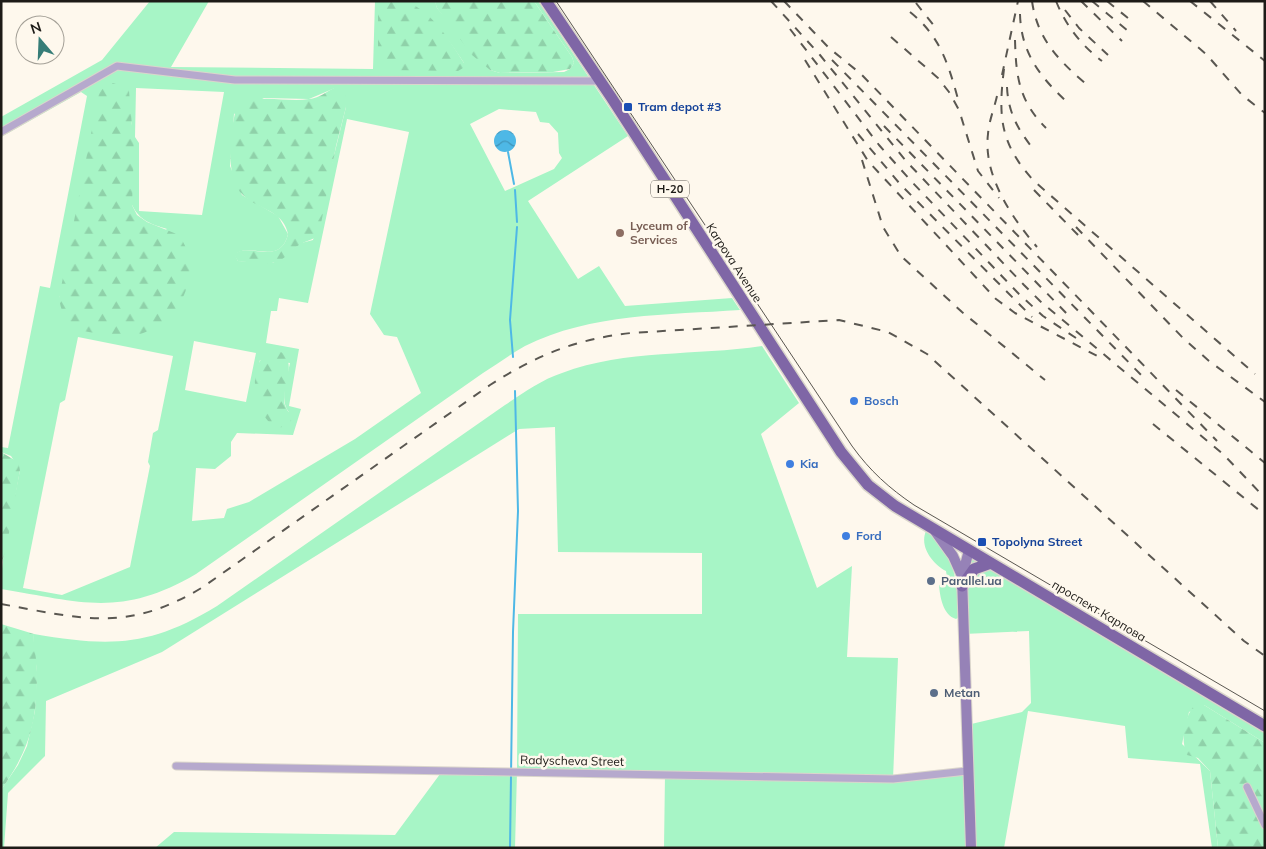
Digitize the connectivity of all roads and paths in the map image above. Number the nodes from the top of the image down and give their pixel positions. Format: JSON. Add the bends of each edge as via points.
{"nodes":[{"id":1,"x":546,"y":1,"type":"edge"},
{"id":2,"x":600,"y":81,"type":"junction"},
{"id":3,"x":1,"y":132,"type":"edge"},
{"id":4,"x":919,"y":520,"type":"joint"},
{"id":5,"x":932,"y":528,"type":"junction"},
{"id":6,"x":969,"y":550,"type":"junction"},
{"id":7,"x":991,"y":563,"type":"junction"},
{"id":8,"x":962,"y":582,"type":"junction"},
{"id":9,"x":1265,"y":726,"type":"edge"},
{"id":10,"x":176,"y":766,"type":"dead end"},
{"id":11,"x":967,"y":771,"type":"junction"},
{"id":12,"x":1246,"y":787,"type":"dead end"},
{"id":13,"x":1265,"y":825,"type":"edge"},
{"id":14,"x":971,"y":848,"type":"edge"}],
"edges":[{"from":1,"to":2,"type":"main road","name":"Karpova Avenue","number":"Н-20"},
{"from":2,"to":3,"type":"street","via":[[235,80],[117,66]]},
{"from":2,"to":4,"type":"main road","name":"Karpova Avenue","number":"Н-20","via":[[841,452],[878,494]]},
{"from":4,"to":5,"type":"main road","name":"проспект Карпова"},
{"from":5,"to":6,"type":"main road","name":"проспект Карпова"},
{"from":5,"to":8,"type":"main road","via":[[953,556]]},
{"from":6,"to":7,"type":"main road","name":"проспект Карпова"},
{"from":6,"to":8,"type":"main road"},
{"from":7,"to":8,"type":"main road","via":[[974,569]]},
{"from":7,"to":9,"type":"main road","name":"проспект Карпова"},
{"from":8,"to":11,"type":"main road"},
{"from":10,"to":11,"type":"street","name":"Radyscheva Street","via":[[893,779]]},
{"from":11,"to":14,"type":"main road"},
{"from":12,"to":13,"type":"street"}]}
